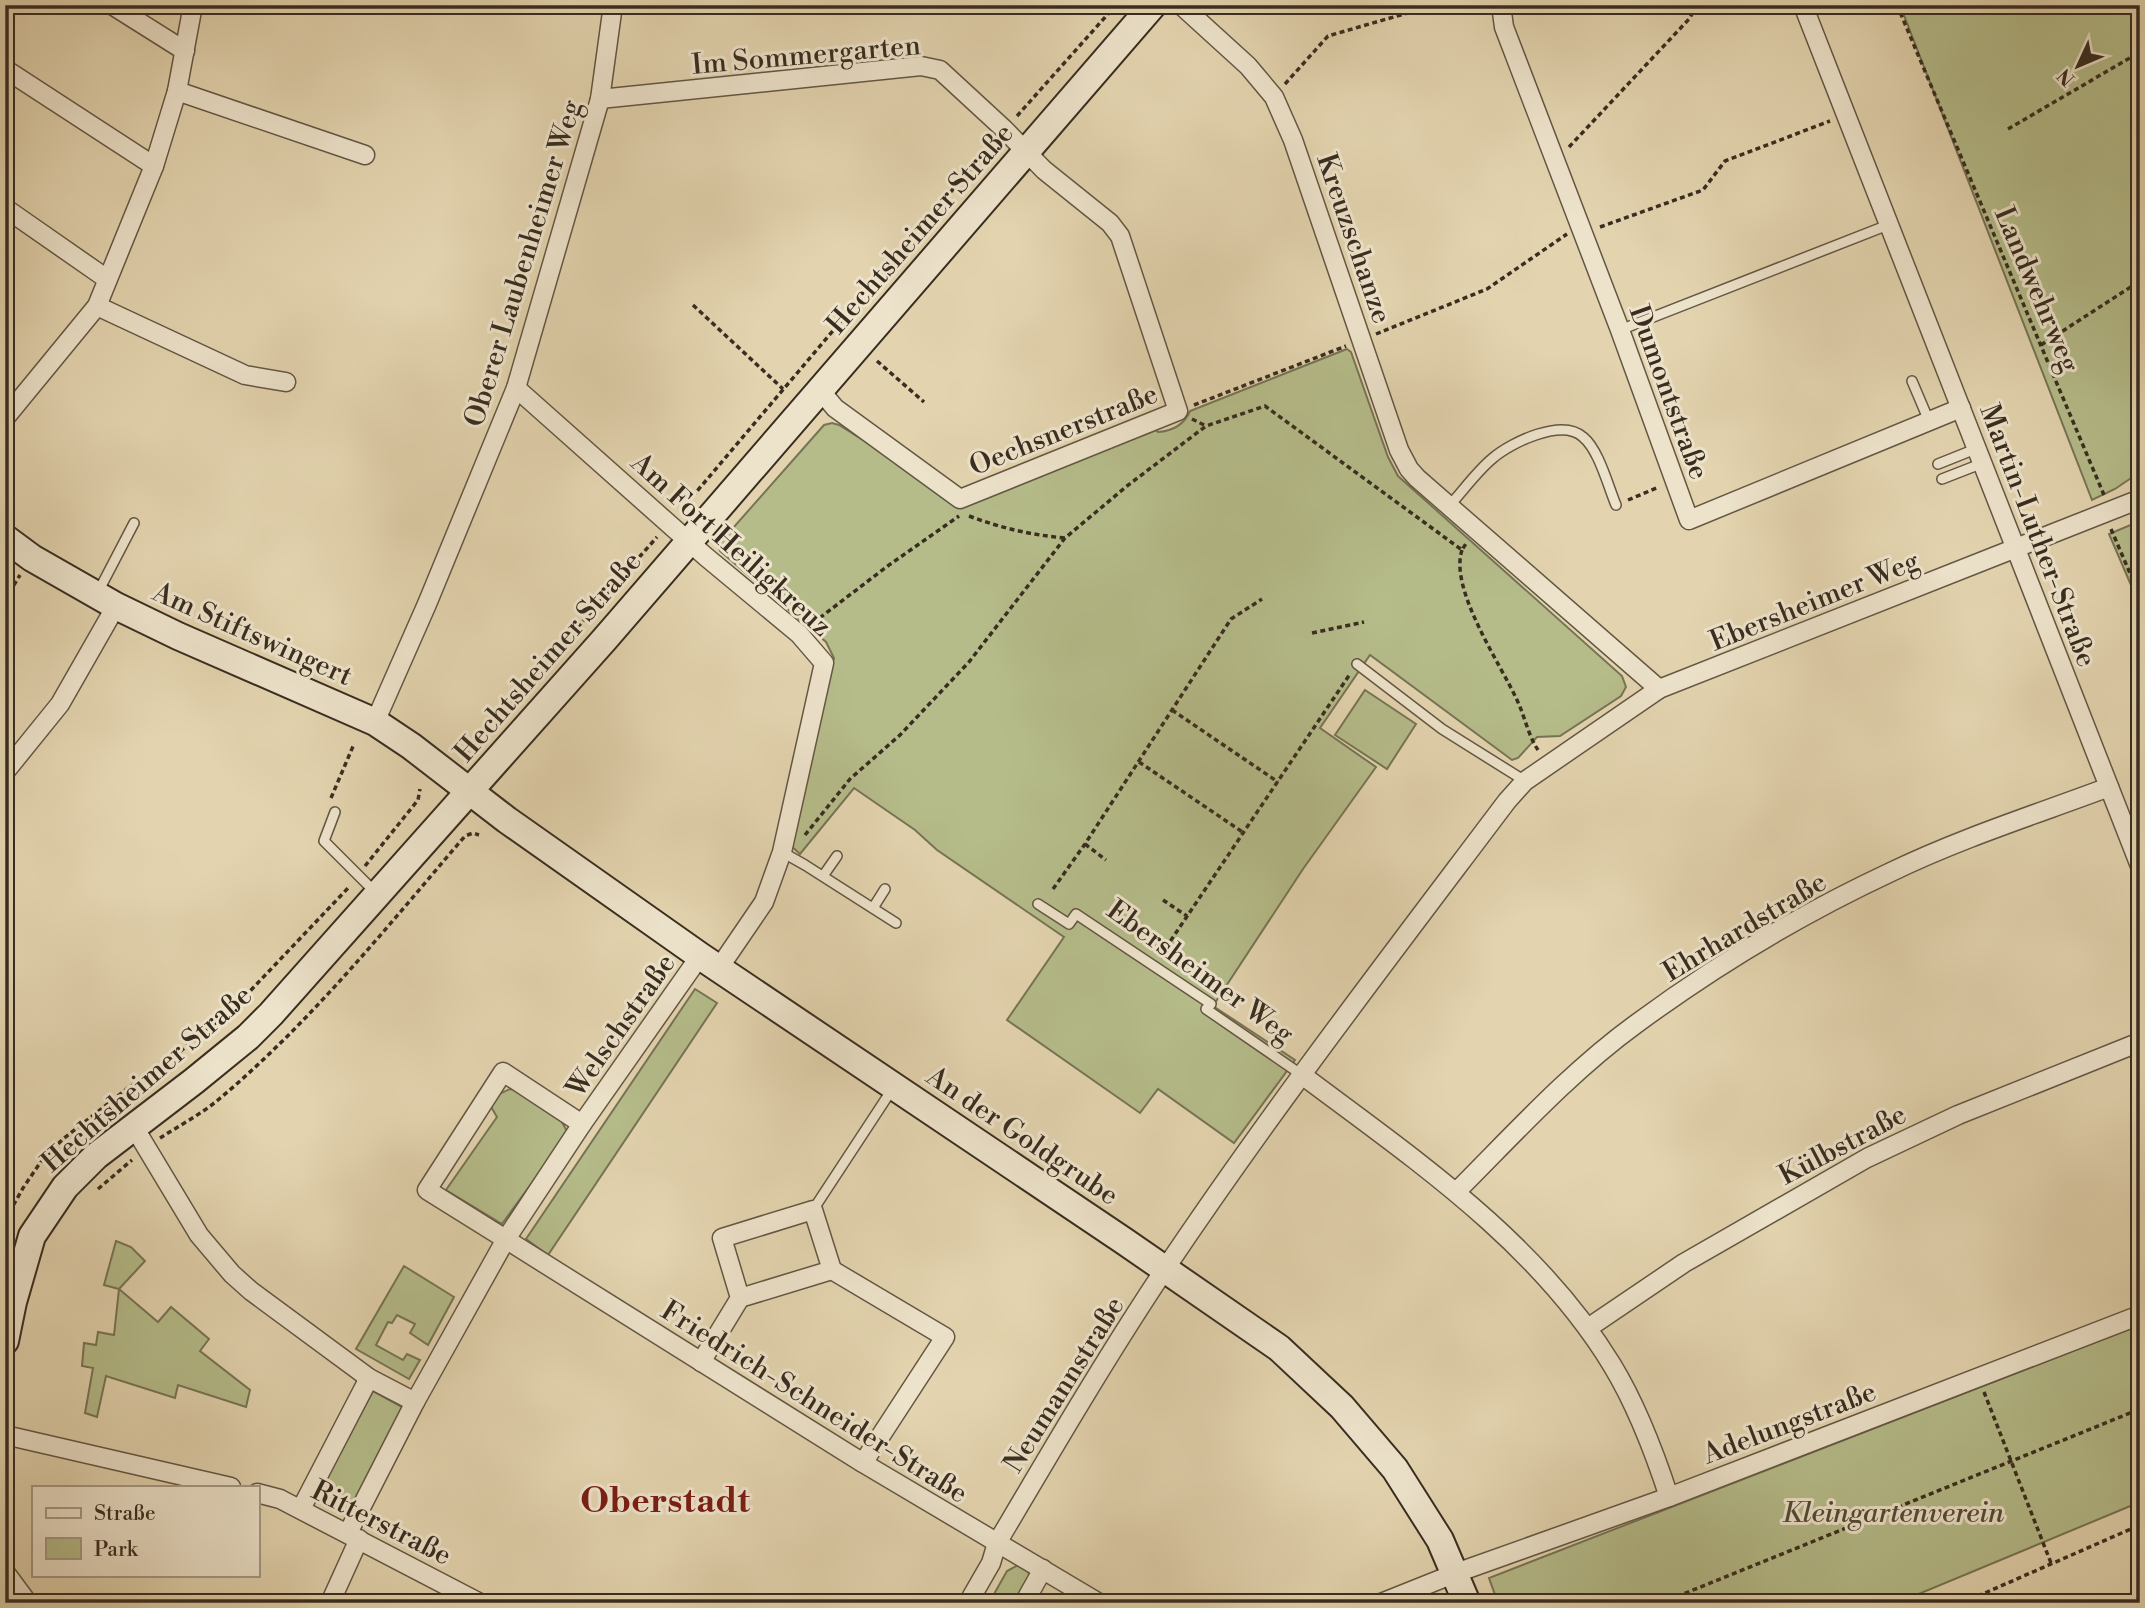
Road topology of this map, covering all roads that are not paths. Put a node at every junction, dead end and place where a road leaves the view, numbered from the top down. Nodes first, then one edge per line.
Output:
1 (111, 5) edge
2 (193, 5) edge
3 (612, 5) edge
4 (1153, 5) edge
5 (1181, 5) edge
6 (1501, 5) edge
7 (1803, 5) edge
8 (185, 51) junction
9 (5, 69) edge
10 (177, 91) junction
11 (600, 99) junction
12 (1026, 152) junction
13 (365, 155) dead end
14 (154, 166) junction
15 (5, 208) edge
16 (1888, 225) junction
17 (107, 279) junction
18 (97, 306) junction
19 (1620, 330) junction
20 (1912, 381) dead end
21 (286, 382) dead end
22 (516, 388) junction
23 (820, 390) junction
24 (1961, 408) junction
25 (5, 418) edge
26 (1929, 421) junction
27 (1980, 455) junction
28 (1938, 464) dead end
29 (1942, 479) dead end
30 (2140, 499) edge
31 (1616, 505) road end
32 (1449, 506) junction
33 (134, 523) dead end
34 (5, 538) edge
35 (690, 541) junction
36 (2017, 548) junction
37 (106, 601) junction
38 (1357, 664) road end
39 (1659, 689) junction
40 (375, 722) junction
41 (5, 772) edge
42 (1525, 781) junction
43 (2109, 787) junction
44 (470, 791) junction
45 (335, 812) dead end
46 (785, 854) junction
47 (837, 856) dead end
48 (2140, 866) edge
49 (823, 876) junction
50 (885, 889) dead end
51 (377, 894) junction
52 (1038, 904) dead end
53 (873, 908) junction
54 (896, 923) dead end
55 (709, 962) junction
56 (2140, 1042) edge
57 (1302, 1075) junction
58 (894, 1086) junction
59 (582, 1124) junction
60 (134, 1127) junction
61 (1457, 1191) junction
62 (813, 1210) junction
63 (506, 1239) junction
64 (1165, 1269) junction
65 (832, 1270) junction
66 (740, 1298) junction
67 (2140, 1315) edge
68 (1588, 1328) junction
69 (5, 1341) edge
70 (701, 1362) junction
71 (369, 1378) junction
72 (415, 1402) junction
73 (5, 1435) edge
74 (863, 1463) junction
75 (227, 1486) edge
76 (259, 1494) edge
77 (1669, 1497) junction
78 (301, 1509) junction
79 (354, 1536) junction
80 (997, 1543) junction
81 (1043, 1569) junction
82 (5, 1572) edge
83 (1456, 1573) junction
84 (28, 1603) edge
85 (330, 1603) edge
86 (480, 1603) edge
87 (968, 1603) edge
88 (1024, 1603) edge
89 (1099, 1603) edge
90 (1381, 1603) edge
91 (1467, 1603) edge

1 - 8 street
2 - 8 street
3 - 11 street, Oberer Laubenheimer Weg
4 - 12 street, Hechtsheimer Straße
5 - 32 street, Kreuzschanze
6 - 19 street, Dumontstraße
7 - 16 street, Martin-Luther-Straße
8 - 10 street
9 - 14 street
10 - 13 street
10 - 14 street
11 - 12 street, Im Sommergarten
11 - 22 street, Oberer Laubenheimer Weg
12 - 23 street, Hechtsheimer Straße
12 - 23 street, Oechsnerstraße
14 - 17 street
15 - 17 street
16 - 19 lane
16 - 24 street, Martin-Luther-Straße
17 - 18 street
18 - 21 street
18 - 25 street
19 - 26 street, Dumontstraße
20 - 26 lane
22 - 35 street, Am Fort Heiligkreuz
22 - 40 street, Oberer Laubenheimer Weg
23 - 35 street, Hechtsheimer Straße
24 - 26 street, Dumontstraße
24 - 27 street, Martin-Luther-Straße
27 - 28 lane
27 - 29 lane
27 - 36 street, Martin-Luther-Straße
30 - 36 street, Ebersheimer Weg
31 - 32 lane
32 - 39 street, Kreuzschanze
33 - 37 lane
34 - 37 street, Am Stiftswingert
35 - 44 street, Hechtsheimer Straße
35 - 46 street, Am Fort Heiligkreuz
36 - 39 street, Ebersheimer Weg
36 - 43 street, Martin-Luther-Straße
37 - 40 street, Am Stiftswingert
37 - 41 street
38 - 42 lane
39 - 42 street, Ebersheimer Weg
40 - 44 street, Am Stiftswingert
42 - 57 street, Ebersheimer Weg
43 - 48 street, Martin-Luther-Straße
43 - 61 street, Ehrhardstraße
44 - 51 street, Hechtsheimer Straße
44 - 55 street, An der Goldgrube
45 - 51 lane
46 - 49 lane
46 - 55 street, Am Fort Heiligkreuz
47 - 49 lane
49 - 53 lane
50 - 53 lane
51 - 60 street, Hechtsheimer Straße
52 - 57 lane, Ebersheimer Weg
53 - 54 lane
55 - 58 street, An der Goldgrube
55 - 59 street, Welschstraße
56 - 68 street, Külbstraße
57 - 61 street
57 - 64 street, Ebersheimer Weg
58 - 62 lane
58 - 64 street, An der Goldgrube
59 - 63 street, Welschstraße
59 - 63 street, Welschstraße
60 - 69 street, Hechtsheimer Straße
60 - 71 street
61 - 68 street
62 - 65 street
62 - 66 street
63 - 70 street, Friedrich-Schneider-Straße
63 - 72 street, Welschstraße
64 - 80 street, Neumannstraße
64 - 83 street, An der Goldgrube
65 - 66 street
65 - 74 street
66 - 70 street
67 - 77 street, Adelungstraße
68 - 77 street
70 - 74 street, Friedrich-Schneider-Straße
71 - 72 street
71 - 78 street
72 - 79 street, Welschstraße
73 - 75 street
74 - 80 street, Friedrich-Schneider-Straße
76 - 78 street, Ritterstraße
77 - 83 street, Adelungstraße
78 - 79 street, Ritterstraße
79 - 85 street, Welschstraße
79 - 86 street, Ritterstraße
80 - 81 street, Friedrich-Schneider-Straße
80 - 87 street, Neumannstraße
81 - 88 street
81 - 89 street, Friedrich-Schneider-Straße
82 - 84 street
83 - 90 street
83 - 91 street, An der Goldgrube

